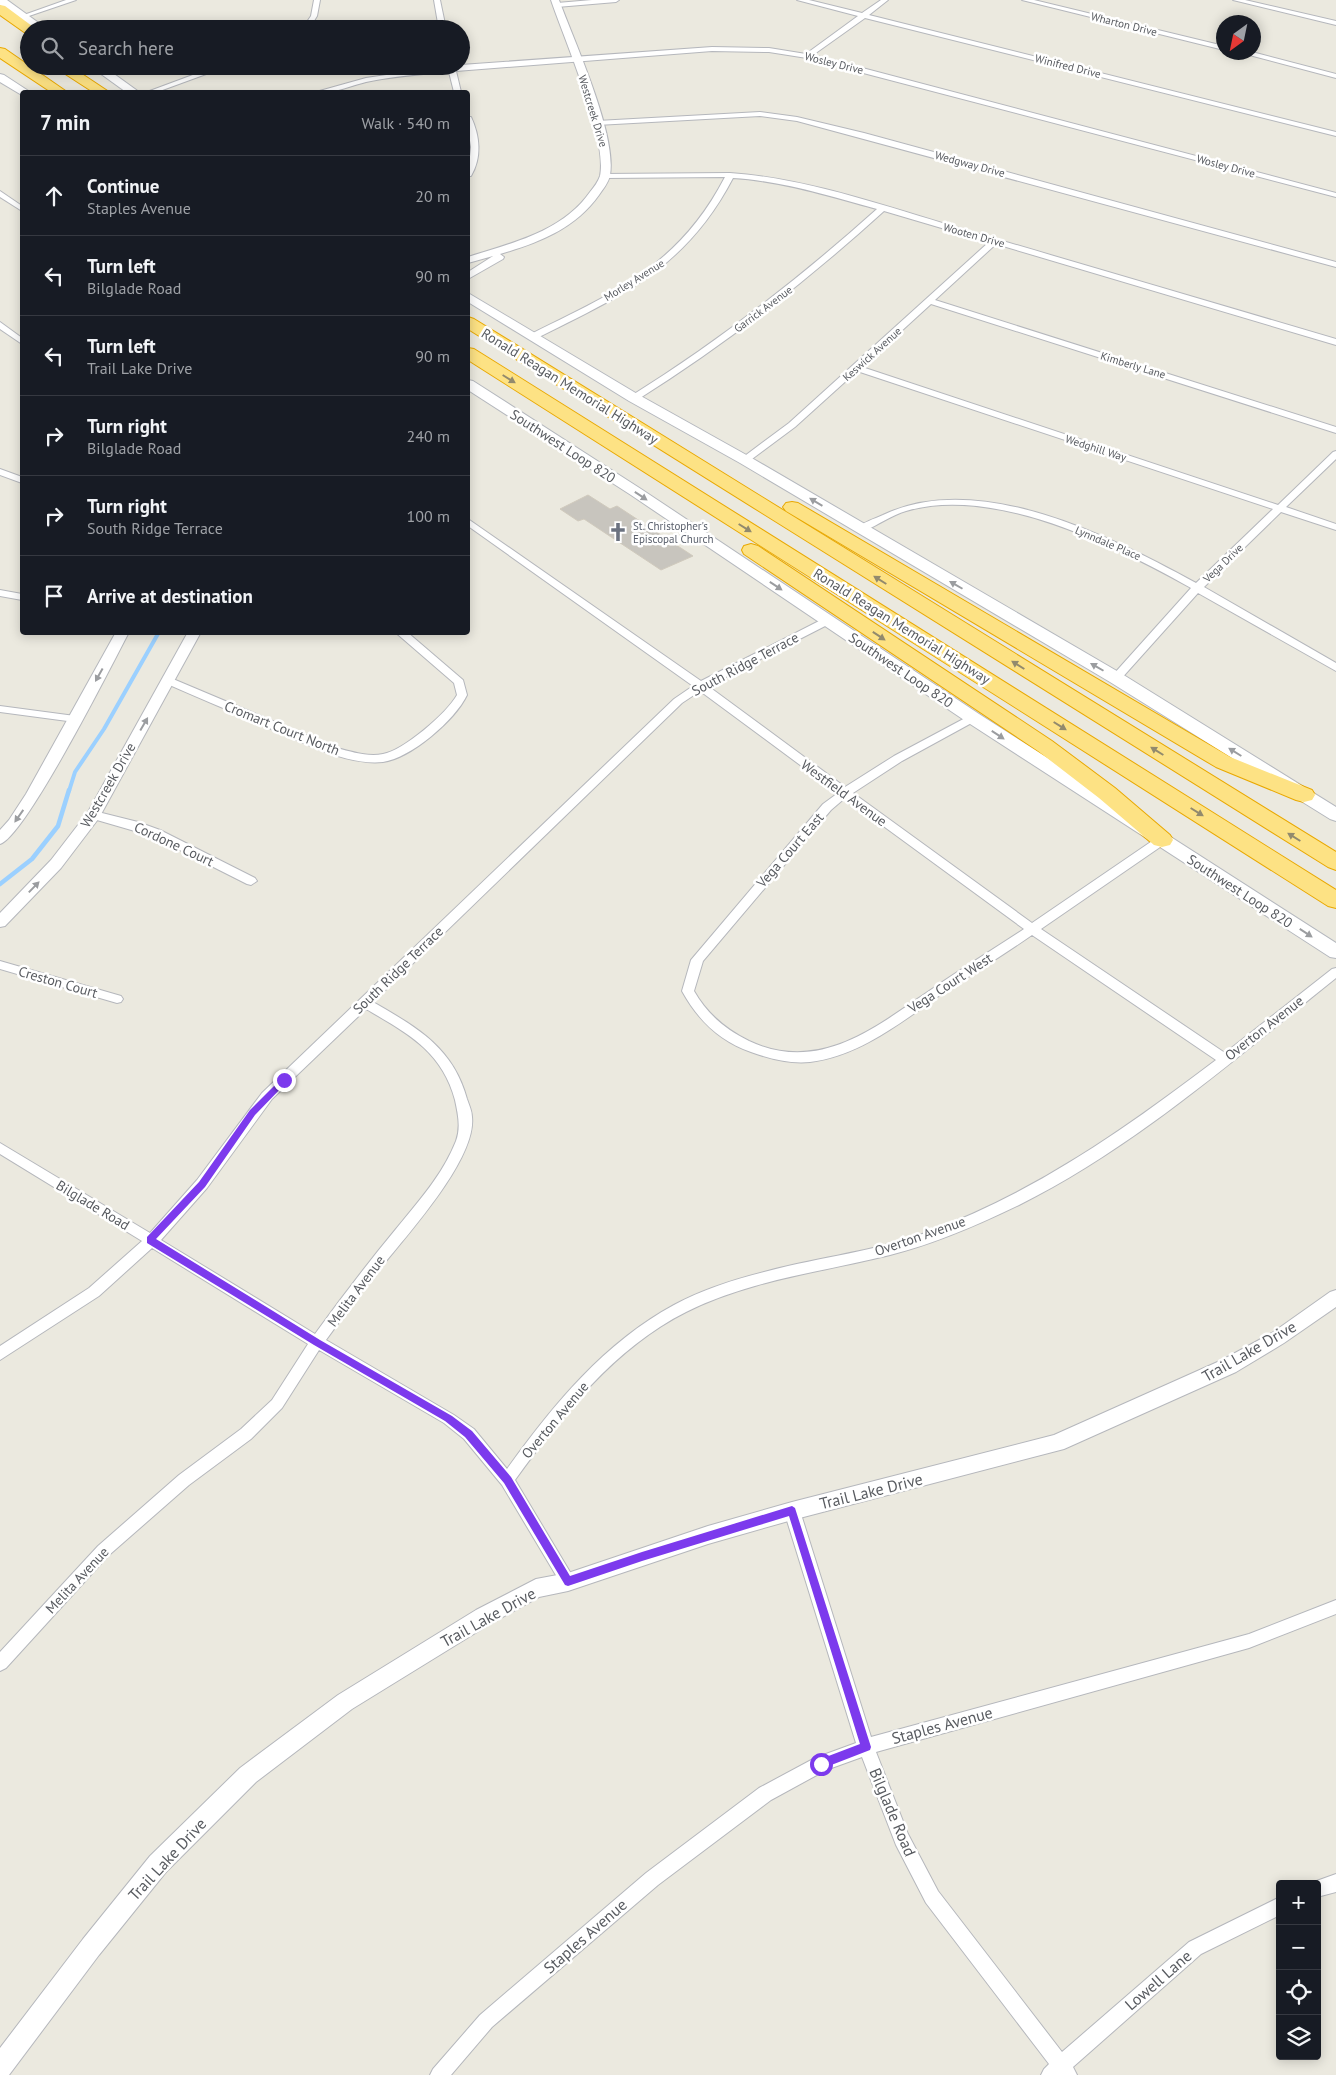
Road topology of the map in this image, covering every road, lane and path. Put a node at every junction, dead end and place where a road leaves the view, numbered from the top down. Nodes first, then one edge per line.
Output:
1 (0, 0) edge
2 (73, 0) edge
3 (317, 0) edge
4 (437, 0) edge
5 (616, 0) edge
6 (800, 0) edge
7 (885, 0) edge
8 (1025, 0) edge
9 (1236, 0) edge
10 (556, 3) edge
11 (0, 10) edge
12 (865, 14) junction
13 (24, 16) junction
14 (30, 20) edge
15 (311, 20) edge
16 (441, 20) edge
17 (20, 23) edge
18 (1336, 23) edge
19 (1216, 46) edge
20 (0, 52) edge
21 (807, 56) junction
22 (1261, 57) edge
23 (576, 59) junction
24 (0, 61) edge
25 (20, 65) edge
26 (470, 66) edge
27 (20, 68) edge
28 (34, 75) edge
29 (75, 75) edge
30 (94, 75) edge
31 (108, 75) edge
32 (199, 75) edge
33 (399, 75) edge
34 (453, 75) edge
35 (0, 76) edge
36 (1336, 76) edge
37 (21, 90) edge
38 (57, 90) edge
39 (99, 90) edge
40 (115, 90) edge
41 (130, 90) edge
42 (156, 90) edge
43 (328, 90) edge
44 (457, 90) edge
45 (597, 123) junction
46 (470, 129) edge
47 (1336, 134) edge
48 (470, 172) edge
49 (730, 175) junction
50 (605, 176) junction
51 (0, 193) edge
52 (1336, 195) edge
53 (20, 208) edge
54 (883, 208) junction
55 (995, 242) junction
56 (522, 243) junction
57 (470, 259) edge
58 (1336, 265) edge
59 (470, 275) edge
60 (470, 298) edge
61 (930, 302) junction
62 (0, 325) edge
63 (473, 325) edge
64 (534, 336) junction
65 (20, 340) edge
66 (1336, 342) edge
67 (470, 354) edge
68 (857, 368) junction
69 (470, 385) edge
70 (634, 398) junction
71 (1336, 430) edge
72 (677, 454) junction
73 (1336, 454) edge
74 (745, 460) junction
75 (0, 472) edge
76 (20, 479) edge
77 (674, 483) junction
78 (1279, 509) junction
79 (470, 523) edge
80 (1336, 527) edge
81 (861, 529) junction
82 (1198, 587) junction
83 (0, 593) edge
84 (20, 597) edge
85 (827, 621) junction
86 (121, 635) edge
87 (193, 635) edge
88 (403, 635) edge
89 (1336, 653) edge
90 (1326, 662) junction
91 (1336, 668) edge
92 (1116, 678) junction
93 (169, 682) junction
94 (700, 686) junction
95 (0, 709) edge
96 (973, 718) junction
97 (74, 720) junction
98 (844, 793) junction
99 (1304, 796) junction
100 (94, 815) junction
101 (1336, 815) edge
102 (0, 839) edge
103 (1162, 840) junction
104 (1336, 862) edge
105 (251, 881) dead end
106 (1336, 900) edge
107 (0, 922) edge
108 (1033, 930) junction
109 (1336, 952) edge
110 (0, 965) edge
111 (1336, 972) edge
112 (117, 999) dead end
113 (364, 1002) junction
114 (721, 1029) joint
115 (1224, 1059) junction
116 (0, 1148) edge
117 (150, 1240) junction
118 (1336, 1297) edge
119 (317, 1342) junction
120 (0, 1354) edge
121 (507, 1480) junction
122 (792, 1511) junction
123 (568, 1582) junction
124 (1336, 1607) edge
125 (0, 1663) edge
126 (866, 1747) junction
127 (1336, 1883) edge
128 (1321, 1888) edge
129 (1276, 1908) edge
130 (0, 2068) edge
131 (1059, 2072) edge
132 (439, 2075) edge

1 - 13 main road
2 - 13 street
3 - 15 street
4 - 16 street
5 - 10 street
6 - 12 street, Winifred Drive
7 - 12 street
8 - 19 street, Wharton Drive
9 - 18 street
10 - 23 street, Westcreek Drive
11 - 17 highway
12 - 21 street
12 - 47 street, Winifred Drive
13 - 14 main road
20 - 25 highway
21 - 23 street, Wosley Drive
21 - 52 street, Wosley Drive
22 - 36 street
23 - 26 street, Wosley Drive
23 - 45 street, Westcreek Drive
24 - 27 highway
28 - 38 highway
29 - 39 highway
30 - 40 highway
31 - 41 main road
32 - 42 street
33 - 43 street, Wosley Drive
34 - 44 street
35 - 37 main road
45 - 50 street, Westcreek Drive
45 - 58 street, Wedgway Drive
46 - 48 street
49 - 50 street, Wooten Drive
49 - 54 street, Wooten Drive
49 - 64 street, Morley Avenue
50 - 56 street, Westcreek Drive
51 - 53 street
54 - 55 street, Wooten Drive
54 - 70 street, Garrick Avenue
55 - 61 street, Keswick Avenue
55 - 66 street, Wooten Drive
56 - 57 street, Westcreek Drive
56 - 59 street, Westcreek Drive
60 - 64 main road
61 - 68 street, Keswick Avenue
61 - 71 street, Kimberly Lane
62 - 65 street
63 - 72 highway, Ronald Reagan Memorial Highway
64 - 70 main road
67 -> 77 highway, Ronald Reagan Memorial Highway
68 - 74 street, Keswick Avenue
68 - 78 street, Wedghill Way
69 -> 85 main road, Southwest Loop 820
70 - 74 main road
72 - 99 highway
104 -> 72 highway, Ronald Reagan Memorial Highway
73 - 78 street, Vega Drive
81 -> 74 main road
75 - 76 street
77 -> 103 highway
77 -> 106 highway, Ronald Reagan Memorial Highway
78 - 80 street, Wedghill Way
78 - 82 street, Vega Drive
79 - 94 street, Westfield Avenue
81 - 82 street, Lynndale Place
92 -> 81 main road
82 - 90 street, Lynndale Place
82 - 92 street, Vega Drive
83 - 84 street
85 - 94 street, South Ridge Terrace
85 - 96 main road, Southwest Loop 820
86 -> 97 street
87 - 93 street, Westcreek Drive
88 - 93 street, Cromart Court North
89 - 90 street
90 - 91 street, Lynndale Place
99 -> 92 main road
100 -> 93 street, Westcreek Drive
94 - 98 street, Westfield Avenue
94 - 113 street, South Ridge Terrace
95 - 97 street
96 - 98 street, Vega Court East
96 -> 103 main road, Southwest Loop 820
97 -> 102 street
98 - 108 street, Westfield Avenue
98 - 114 street, Vega Court East
99 - 101 main road
100 - 105 street, Cordone Court
107 -> 100 street, Westcreek Drive
103 - 108 street, Vega Court West
103 -> 109 main road, Southwest Loop 820
108 - 114 street, Vega Court West
108 - 115 street, Westfield Avenue
110 - 112 street, Creston Court
111 - 115 street, Overton Avenue
113 - 117 street, South Ridge Terrace
113 - 119 street, Melita Avenue
115 - 121 street, Overton Avenue
116 - 117 street, Bilglade Road
117 - 119 street, Bilglade Road
117 - 120 street, South Ridge Terrace
118 - 122 street, Trail Lake Drive
119 - 121 street, Bilglade Road
119 - 125 street, Melita Avenue
121 - 123 street, Bilglade Road
122 - 123 street, Trail Lake Drive
122 - 126 street, Bilglade Road
123 - 130 street, Trail Lake Drive
124 - 126 street, Staples Avenue
126 - 131 street, Bilglade Road
126 - 132 street, Staples Avenue
127 - 128 street
129 - 131 street, Lowell Lane

